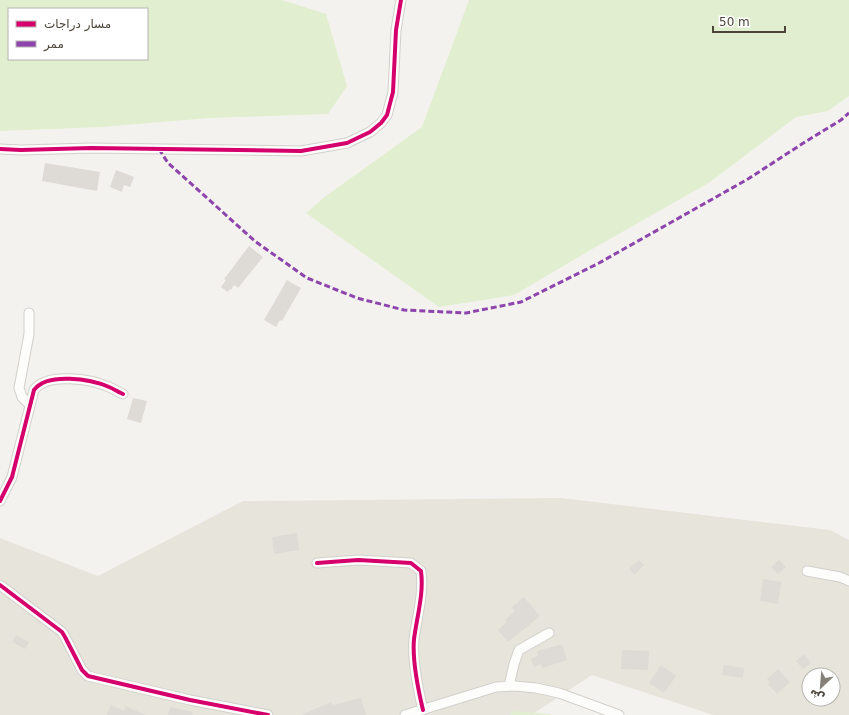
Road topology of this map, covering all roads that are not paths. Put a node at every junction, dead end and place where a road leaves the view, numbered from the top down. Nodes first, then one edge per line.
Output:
1 (401, 0) edge
2 (0, 149) edge
3 (29, 313) dead end
4 (123, 394) dead end
5 (30, 404) junction
6 (0, 501) edge
7 (317, 563) dead end
8 (807, 571) dead end
9 (849, 581) edge
10 (0, 585) edge
11 (550, 633) dead end
12 (510, 686) junction
13 (423, 710) junction
14 (268, 715) edge
15 (405, 715) edge
16 (619, 715) edge

1 - 2 street
3 - 5 street
4 - 5 street
5 - 6 street
7 - 13 street
8 - 9 street
10 - 14 street
11 - 12 street
12 - 13 street
12 - 16 street
13 - 15 street

